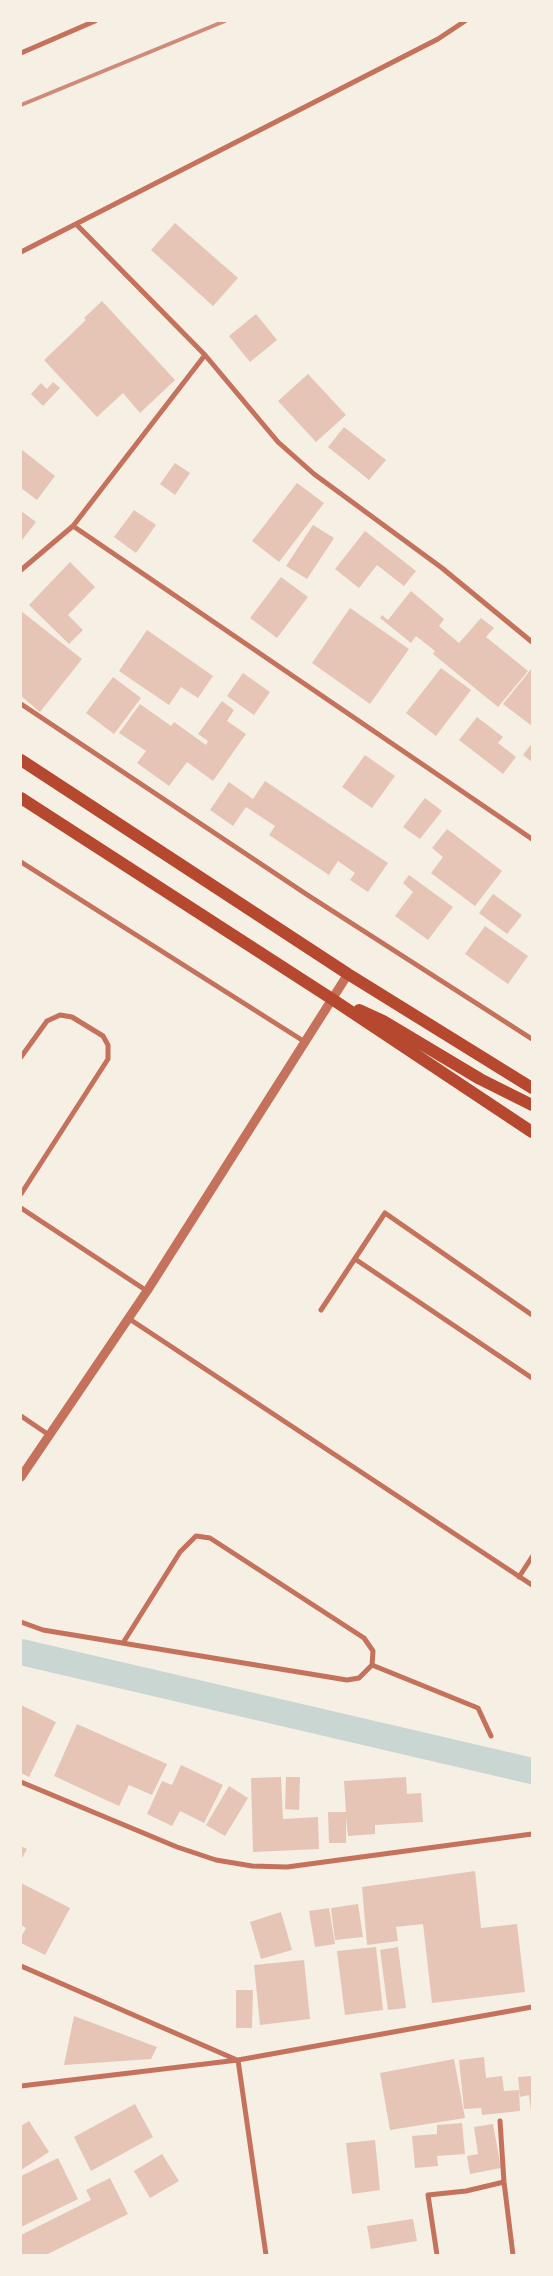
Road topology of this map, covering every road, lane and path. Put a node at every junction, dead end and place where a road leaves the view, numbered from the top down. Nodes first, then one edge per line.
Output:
1 (95, 21) edge
2 (465, 21) edge
3 (21, 53) edge
4 (76, 224) junction
5 (21, 252) edge
6 (205, 355) junction
7 (73, 526) junction
8 (21, 570) edge
9 (532, 642) edge
10 (21, 704) edge
11 (21, 760) edge
12 (21, 798) edge
13 (532, 839) edge
14 (21, 862) edge
15 (348, 974) junction
16 (332, 999) junction
17 (532, 1039) edge
18 (305, 1042) junction
19 (21, 1057) edge
20 (532, 1088) edge
21 (532, 1105) edge
22 (532, 1132) edge
23 (21, 1194) edge
24 (21, 1208) edge
25 (355, 1259) junction
26 (147, 1291) junction
27 (321, 1310) dead end
28 (532, 1314) edge
29 (128, 1318) junction
30 (532, 1378) edge
31 (21, 1416) edge
32 (50, 1435) junction
33 (21, 1477) edge
34 (532, 1557) edge
35 (519, 1577) junction
36 (532, 1585) edge
37 (21, 1622) edge
38 (123, 1643) junction
39 (372, 1665) junction
40 (491, 1736) dead end
41 (21, 1782) edge
42 (532, 1834) edge
43 (21, 1966) edge
44 (532, 2007) edge
45 (238, 2060) junction
46 (21, 2086) edge
47 (500, 2121) dead end
48 (504, 2182) junction
49 (266, 2255) edge
50 (437, 2255) edge
51 (513, 2255) edge

1 - 3 street
2 - 4 street
4 - 5 street
4 - 6 street
6 - 7 street
6 - 9 street
7 - 8 street
7 - 13 street
10 - 17 street
11 - 15 main road
12 - 16 main road
14 - 18 street
15 - 16 street
15 - 20 main road
16 - 18 street
16 - 21 main road
16 - 22 main road
18 - 26 street
19 - 23 street
24 - 26 street
25 - 27 street
25 - 28 street
25 - 30 street
26 - 29 street
29 - 32 street
29 - 35 street
31 - 32 street
32 - 33 street
34 - 35 street
35 - 36 street
37 - 38 street
38 - 39 street
38 - 39 street
39 - 40 street
41 - 42 street
43 - 45 street
44 - 45 street
45 - 46 street
45 - 49 street
47 - 48 street
48 - 50 street
48 - 51 street

